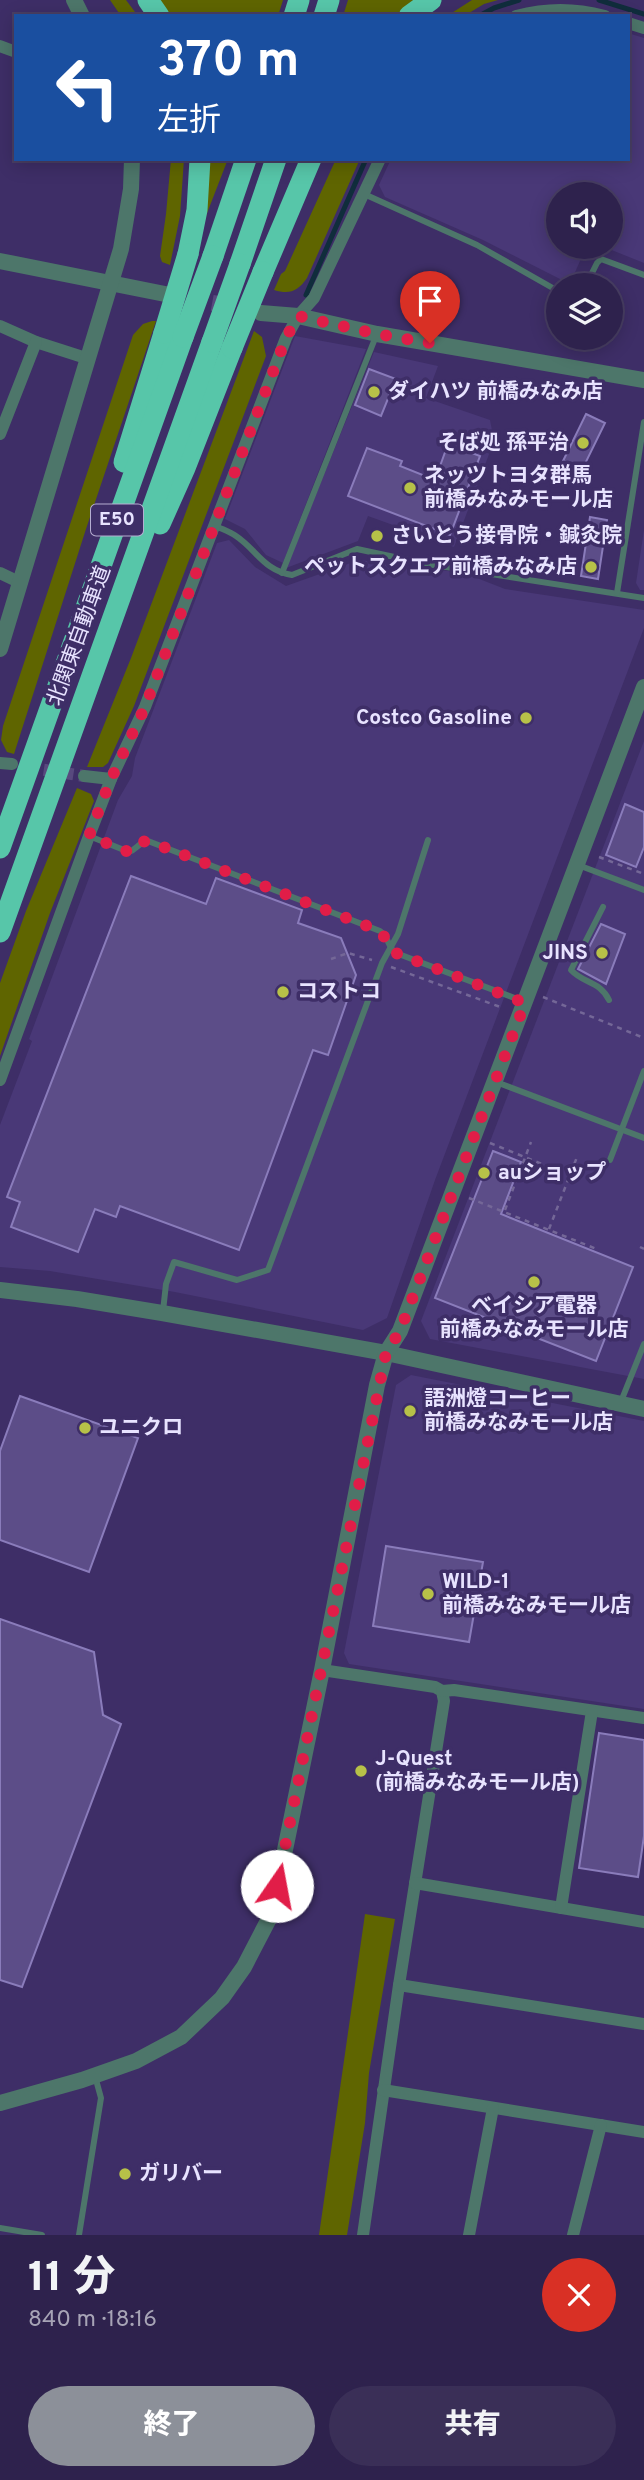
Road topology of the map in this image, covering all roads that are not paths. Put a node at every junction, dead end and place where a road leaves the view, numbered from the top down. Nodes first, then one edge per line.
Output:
1 (431, 0) edge
2 (412, 14) edge
3 (527, 14) edge
4 (597, 14) edge
5 (132, 161) edge
6 (200, 161) edge
7 (245, 161) edge
8 (275, 161) edge
9 (310, 161) edge
10 (379, 161) edge
11 (364, 194) junction
12 (0, 261) edge
13 (592, 273) edge
14 (644, 275) edge
15 (111, 282) junction
16 (546, 284) edge
17 (165, 294) tunnel mouth
18 (261, 313) dead end
19 (298, 316) junction
20 (0, 326) edge
21 (377, 334) junction
22 (174, 335) junction
23 (37, 342) junction
24 (222, 345) junction
25 (89, 359) junction
26 (644, 380) edge
27 (644, 422) edge
28 (0, 435) edge
29 (214, 526) junction
30 (0, 573) edge
31 (282, 573) junction
32 (21, 583) junction
33 (617, 593) junction
34 (644, 598) edge
35 (0, 649) edge
36 (644, 687) edge
37 (84, 776) tunnel mouth
38 (111, 779) junction
39 (89, 836) junction
40 (428, 840) dead end
41 (0, 848) edge
42 (577, 865) junction
43 (644, 890) edge
44 (603, 907) dead end
45 (0, 932) edge
46 (390, 947) junction
47 (609, 1000) dead end
48 (525, 1003) junction
49 (644, 1071) edge
50 (0, 1080) edge
51 (495, 1082) junction
52 (621, 1129) junction
53 (644, 1138) edge
54 (610, 1160) dead end
55 (0, 1290) edge
56 (162, 1313) junction
57 (644, 1344) edge
58 (386, 1353) junction
59 (620, 1405) junction
60 (644, 1409) edge
61 (323, 1670) junction
62 (442, 1691) junction
63 (592, 1711) junction
64 (644, 1718) edge
65 (415, 1883) junction
66 (561, 1908) junction
67 (644, 1922) edge
68 (399, 1985) junction
69 (644, 2024) edge
70 (95, 2076) junction
71 (383, 2090) junction
72 (0, 2103) edge
73 (493, 2108) junction
74 (601, 2125) junction
75 (644, 2132) edge
76 (0, 2228) edge
77 (42, 2235) edge
78 (79, 2235) edge
79 (363, 2235) edge
80 (469, 2235) edge
81 (573, 2235) edge

1 - 2 highway
3 - 4 street
5 - 15 street
6 - 22 highway, bridge
7 - 22 highway, bridge
8 - 24 highway, bridge
9 - 24 highway, bridge
10 - 11 street
11 - 16 lane
11 - 19 street
12 - 15 street
13 - 14 lane
15 - 17 street
15 - 25 street
18 - 19 street
19 - 21 street
19 - 29 street
20 - 23 street
21 - 26 street
21 - 31 lane
22 - 41 highway, 北関東自動車道
23 - 25 street
23 - 28 street
24 - 45 highway, 北関東自動車道
25 - 32 street
27 - 33 lane
29 - 31 lane
29 - 38 street
30 - 32 street
31 - 33 lane
32 - 35 street
33 - 34 lane
36 - 42 street
37 - 38 street
38 - 39 street
39 - 46 lane
39 - 50 street
40 - 46 lane
42 - 43 lane
42 - 48 street
44 - 47 lane
46 - 48 lane
46 - 56 lane
48 - 51 street
49 - 52 lane
51 - 52 lane
51 - 58 street
52 - 53 lane
52 - 54 lane
55 - 56 street
56 - 58 street
57 - 59 lane
58 - 59 street
58 - 61 street
59 - 60 street
61 - 62 street
61 - 70 street
62 - 63 street
62 - 65 street
63 - 64 street
63 - 66 street
65 - 66 street
65 - 68 street
66 - 67 street
68 - 69 street
68 - 71 street
70 - 72 street
70 - 78 lane
71 - 73 street
71 - 79 street
73 - 74 street
73 - 80 street
74 - 75 street
74 - 81 street
76 - 77 lane

